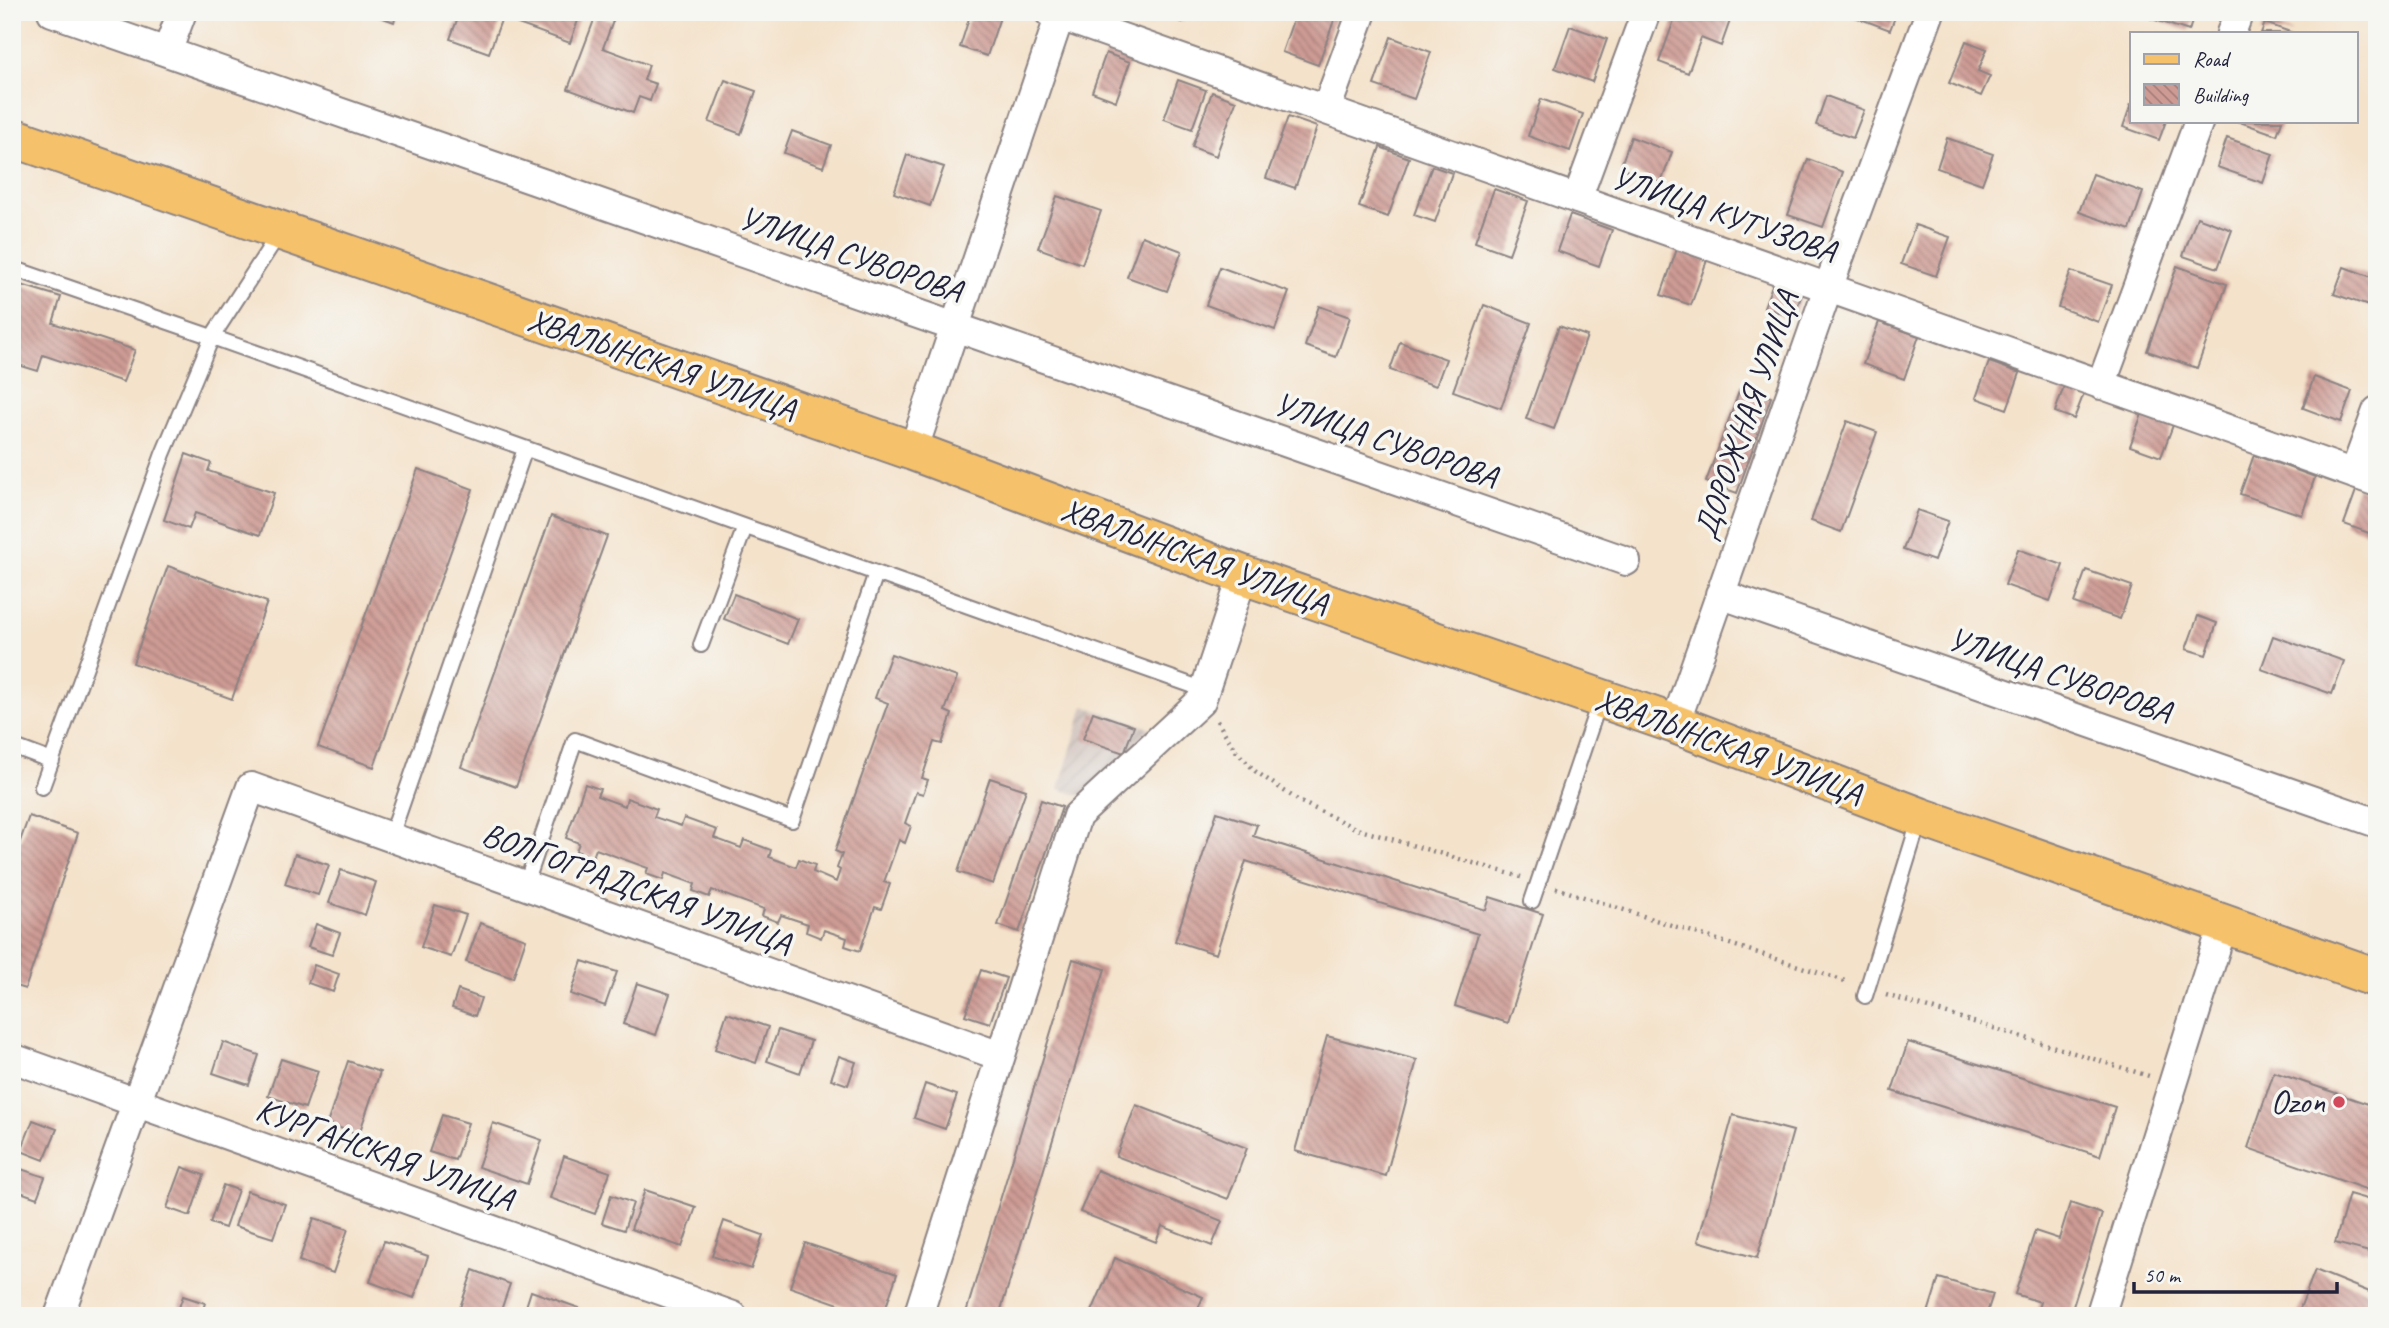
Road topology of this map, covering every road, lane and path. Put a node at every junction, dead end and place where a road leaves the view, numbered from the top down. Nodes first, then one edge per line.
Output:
1 (52, 12) edge
2 (182, 12) edge
3 (1362, 12) edge
4 (1646, 12) edge
5 (1930, 12) edge
6 (2239, 12) edge
7 (1057, 14) edge
8 (2231, 32) edge
9 (167, 52) junction
10 (1326, 110) junction
11 (2199, 122) edge
12 (12, 137) edge
13 (1577, 199) junction
14 (280, 232) junction
15 (12, 268) edge
16 (1828, 288) junction
17 (955, 327) junction
18 (212, 337) junction
19 (2101, 385) junction
20 (2377, 411) edge
21 (526, 449) junction
22 (913, 451) junction
23 (2365, 478) edge
24 (745, 527) junction
25 (1626, 561) dead end
26 (876, 573) junction
27 (1243, 575) junction
28 (1720, 594) junction
29 (701, 645) dead end
30 (1203, 696) junction
31 (1600, 698) junction
32 (1675, 723) junction
33 (12, 746) edge
34 (52, 761) junction
35 (42, 787) dead end
36 (1920, 817) junction
37 (2377, 823) edge
38 (391, 836) junction
39 (1537, 882) junction
40 (526, 884) junction
41 (1532, 901) dead end
42 (2223, 925) junction
43 (2377, 978) edge
44 (1866, 992) junction
45 (1000, 1056) junction
46 (12, 1058) edge
47 (2173, 1083) junction
48 (136, 1102) junction
49 (59, 1316) edge
50 (733, 1316) edge
51 (918, 1316) edge
52 (2099, 1316) edge

1 - 9 street, УЛИЦА СУВОРОВА
2 - 9 street
3 - 10 street
4 - 13 street
5 - 16 street, ДОРОЖНАЯ УЛИЦА
6 - 8 street
7 - 10 street, УЛИЦА КУТУЗОВА
7 - 17 street
9 - 17 street, УЛИЦА СУВОРОВА
10 - 13 street, УЛИЦА КУТУЗОВА
11 - 19 street
12 - 14 main road, ХВАЛЫНСКАЯ УЛИЦА
13 - 16 street, УЛИЦА КУТУЗОВА
14 - 18 lane
14 - 22 main road, ХВАЛЫНСКАЯ УЛИЦА
15 - 18 lane
16 - 19 street, УЛИЦА КУТУЗОВА
16 - 28 street, ДОРОЖНАЯ УЛИЦА
17 - 22 street
17 - 25 street, УЛИЦА СУВОРОВА
18 - 21 lane
18 - 34 lane
19 - 23 street, УЛИЦА КУТУЗОВА
20 - 23 street
21 - 24 lane
21 - 38 lane
22 - 27 main road, ХВАЛЫНСКАЯ УЛИЦА
24 - 26 lane
24 - 29 lane
26 - 30 lane
26 - 40 lane
27 - 30 street
27 - 31 main road, ХВАЛЫНСКАЯ УЛИЦА
28 - 32 street, ДОРОЖНАЯ УЛИЦА
28 - 37 street, УЛИЦА СУВОРОВА
30 - 39 path
30 - 45 street
31 - 32 main road, ХВАЛЫНСКАЯ УЛИЦА
31 - 39 lane
32 - 36 main road, ХВАЛЫНСКАЯ УЛИЦА
33 - 34 lane
34 - 35 lane
36 - 42 main road, ХВАЛЫНСКАЯ УЛИЦА
36 - 44 lane
38 - 40 street, ВОЛГОГРАДСКАЯ УЛИЦА
38 - 48 street, ВОЛГОГРАДСКАЯ УЛИЦА
39 - 41 lane
39 - 44 path
40 - 45 street, ВОЛГОГРАДСКАЯ УЛИЦА
42 - 43 main road, ХВАЛЫНСКАЯ УЛИЦА
42 - 47 street
44 - 47 path
45 - 51 street
46 - 48 street, КУРГАНСКАЯ УЛИЦА
47 - 52 street
48 - 49 street
48 - 50 street, КУРГАНСКАЯ УЛИЦА

